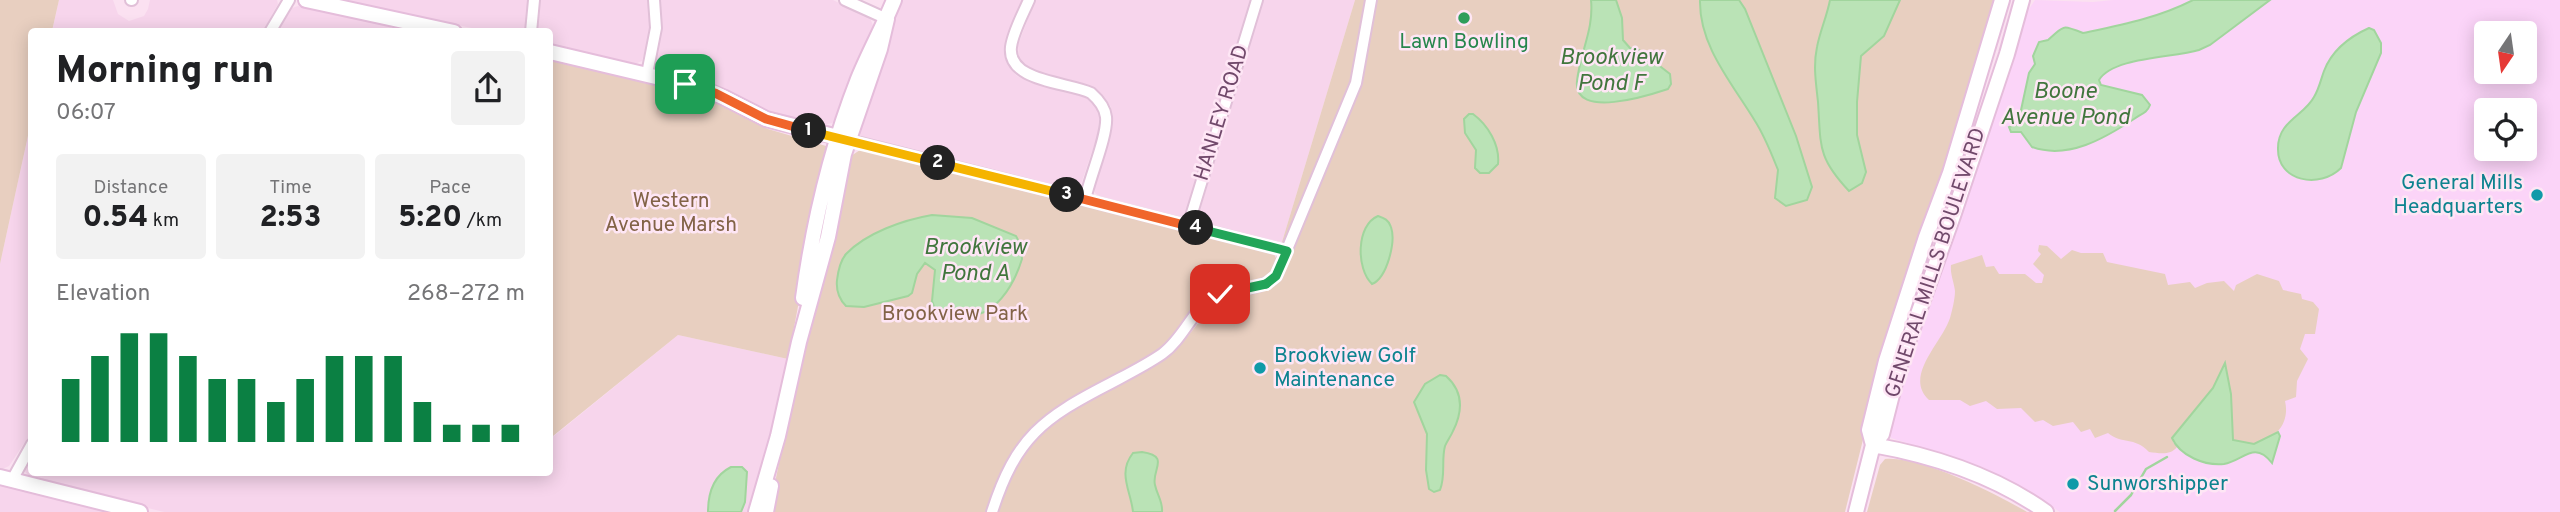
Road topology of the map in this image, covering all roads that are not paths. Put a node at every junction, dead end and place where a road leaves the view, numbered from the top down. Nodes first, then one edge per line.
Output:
1 (289, 0) edge
2 (306, 0) edge
3 (534, 0) edge
4 (654, 0) edge
5 (845, 0) edge
6 (894, 0) edge
7 (1029, 0) edge
8 (1257, 0) edge
9 (1371, 0) edge
10 (2002, 0) edge
11 (2022, 0) edge
12 (887, 19) junction
13 (272, 28) edge
14 (436, 28) edge
15 (531, 28) edge
16 (553, 53) edge
17 (647, 74) junction
18 (843, 139) junction
19 (1085, 200) junction
20 (1188, 226) junction
21 (1287, 251) junction
22 (778, 436) junction
23 (1873, 444) junction
24 (28, 449) edge
25 (6, 479) edge
26 (140, 512) edge
27 (756, 512) edge
28 (766, 512) edge
29 (992, 512) edge
30 (1856, 512) edge
31 (2046, 512) edge

1 - 13 street
2 - 14 street
3 - 15 street
4 - 17 street
5 - 12 street
6 - 12 street
7 - 19 street
8 - 20 street, HANLEY ROAD
9 - 21 street
10 - 23 street, GENERAL MILLS BOULEVARD
11 - 23 street, GENERAL MILLS BOULEVARD
12 - 18 street
16 - 17 street
17 - 18 street
18 - 19 street
18 - 22 street
19 - 20 street
20 - 21 street
21 - 29 street
22 - 27 street
22 - 28 street
23 - 30 street, GENERAL MILLS BOULEVARD
23 - 31 street
24 - 25 street
25 - 26 street

